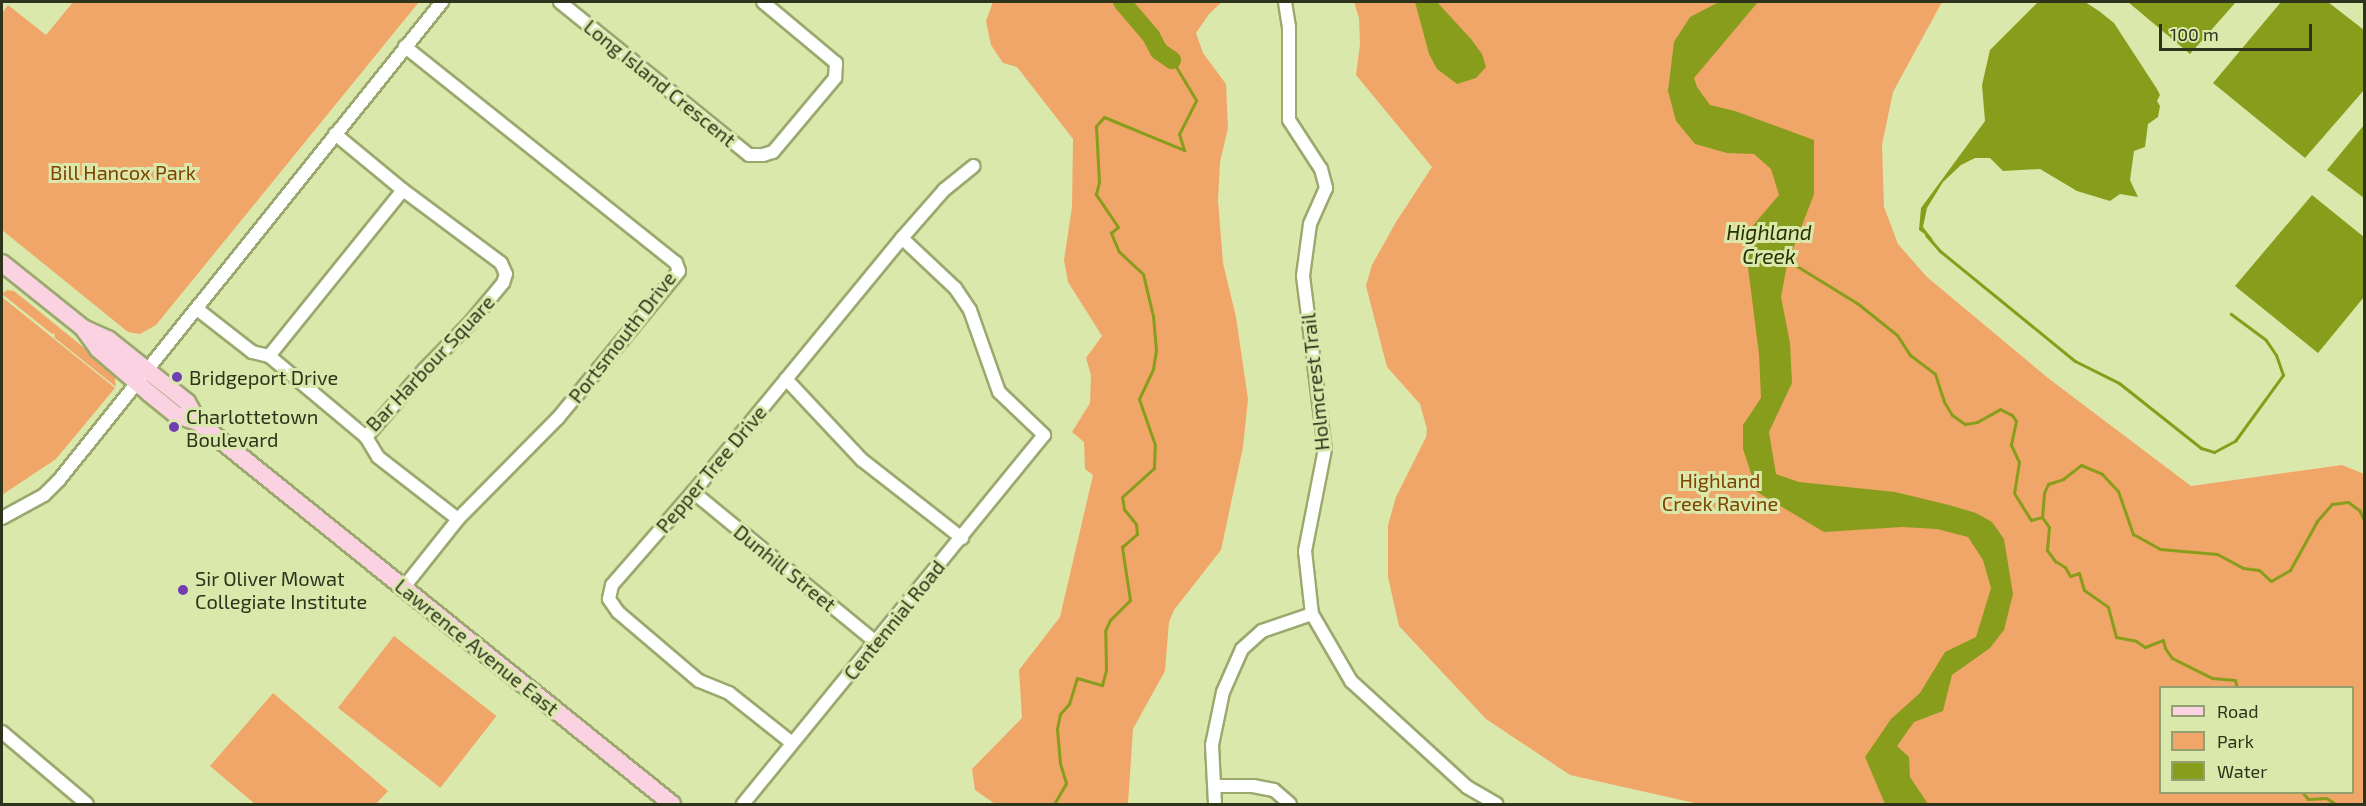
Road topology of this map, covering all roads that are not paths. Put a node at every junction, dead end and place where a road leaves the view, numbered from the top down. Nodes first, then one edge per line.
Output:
1 (442, 2) edge
2 (560, 2) edge
3 (764, 2) edge
4 (1285, 2) edge
5 (405, 47) junction
6 (335, 134) junction
7 (975, 166) dead end
8 (403, 190) junction
9 (902, 238) junction
10 (2, 263) edge
11 (197, 309) junction
12 (270, 356) junction
13 (142, 376) junction
14 (786, 379) junction
15 (366, 437) junction
16 (693, 492) junction
17 (2, 518) edge
18 (458, 519) junction
19 (962, 538) junction
20 (404, 587) junction
21 (1312, 614) junction
22 (877, 643) junction
23 (2, 732) edge
24 (792, 743) junction
25 (1215, 786) junction
26 (87, 804) edge
27 (672, 804) edge
28 (742, 804) edge
29 (1215, 804) edge
30 (1290, 804) edge
31 (1496, 804) edge

1 - 5 street
2 - 3 street, Long Island Crescent
4 - 21 street, Holmcrest Trail
5 - 6 street
5 - 18 street, Portsmouth Drive
6 - 8 street, Bar Harbour Square
6 - 11 street
7 - 9 street, Pepper Tree Drive
8 - 12 street
8 - 15 street, Bar Harbour Square
9 - 14 street, Pepper Tree Drive
9 - 19 street, Centennial Road
10 - 13 main road, Lawrence Avenue East
11 - 12 street, Bar Harbour Square
11 - 13 street
12 - 15 street, Bar Harbour Square
13 - 17 street
13 - 20 main road, Lawrence Avenue East
14 - 16 street, Pepper Tree Drive
14 - 19 street
15 - 18 street
16 - 22 street, Dunhill Street
16 - 24 street, Pepper Tree Drive
18 - 20 street, Portsmouth Drive
19 - 22 street, Centennial Road
20 - 27 main road, Lawrence Avenue East
21 - 25 street
21 - 31 street, Holmcrest Trail
22 - 24 street, Centennial Road
23 - 26 street
24 - 28 street, Centennial Road
25 - 29 street
25 - 30 street

